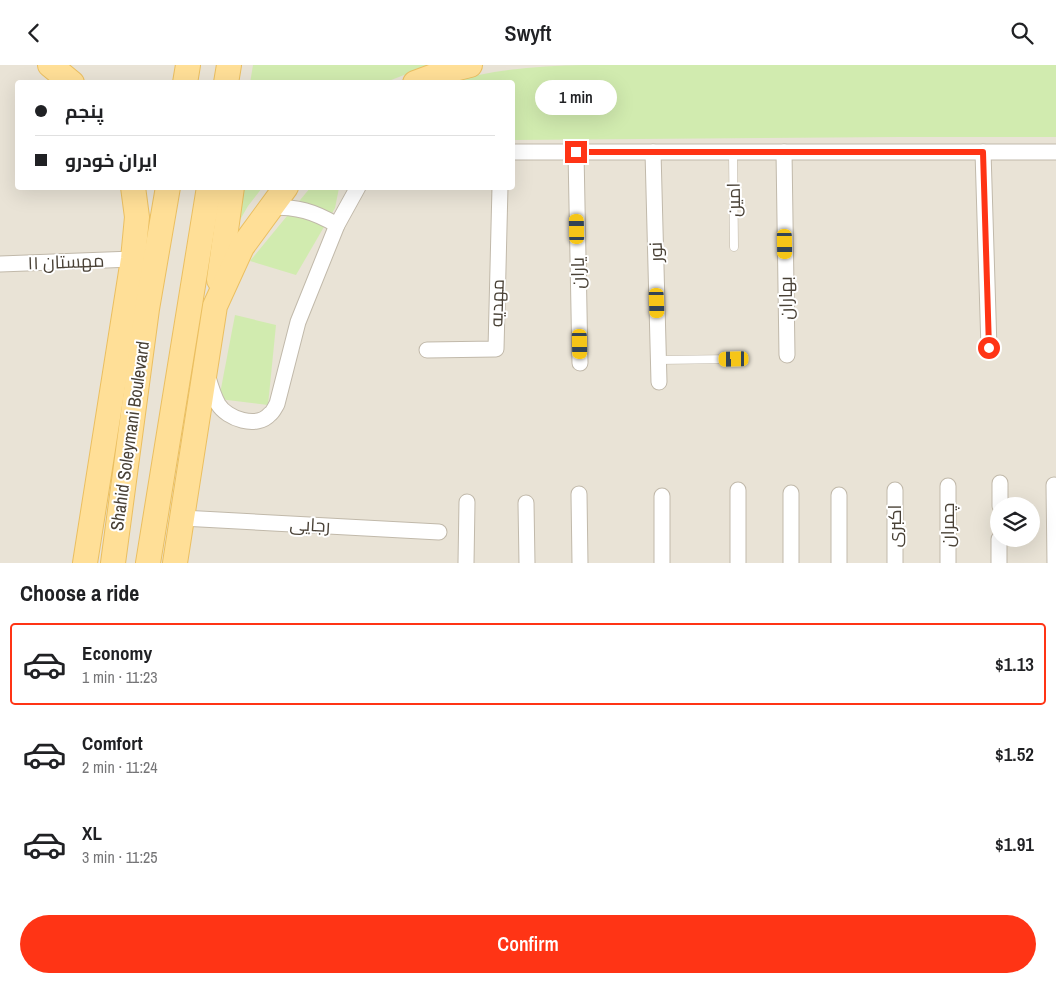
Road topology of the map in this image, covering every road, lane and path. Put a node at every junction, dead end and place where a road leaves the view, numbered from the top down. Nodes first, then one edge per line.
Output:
1 (50, 65) edge
2 (188, 65) edge
3 (229, 65) edge
4 (470, 65) edge
5 (68, 80) edge
6 (186, 80) edge
7 (226, 80) edge
8 (422, 80) edge
9 (515, 152) edge
10 (576, 152) junction
11 (653, 152) junction
12 (733, 152) junction
13 (784, 152) junction
14 (983, 152) junction
15 (1056, 152) edge
16 (133, 190) edge
17 (142, 190) edge
18 (167, 190) edge
19 (209, 190) edge
20 (232, 190) edge
21 (284, 190) edge
22 (356, 190) edge
23 (500, 190) edge
24 (270, 207) junction
25 (137, 217) junction
26 (337, 225) junction
27 (734, 247) dead end
28 (133, 259) junction
29 (0, 264) edge
30 (215, 306) junction
31 (989, 348) dead end
32 (427, 350) dead end
33 (787, 355) dead end
34 (734, 359) dead end
35 (658, 360) junction
36 (580, 363) dead end
37 (204, 368) junction
38 (659, 382) dead end
39 (1000, 483) dead end
40 (1054, 485) dead end
41 (948, 486) dead end
42 (738, 490) dead end
43 (895, 490) dead end
44 (791, 493) dead end
45 (579, 494) dead end
46 (839, 495) dead end
47 (662, 496) dead end
48 (1000, 497) edge
49 (466, 503) dead end
50 (526, 503) dead end
51 (182, 518) junction
52 (439, 533) dead end
53 (999, 547) edge
54 (85, 563) edge
55 (113, 563) edge
56 (148, 563) edge
57 (174, 563) edge
58 (466, 563) edge
59 (527, 563) edge
60 (580, 563) edge
61 (662, 563) edge
62 (738, 563) edge
63 (791, 563) edge
64 (839, 563) edge
65 (896, 563) edge
66 (948, 563) edge
67 (999, 563) edge
68 (1055, 563) edge

1 - 5 main road
2 - 6 main road
3 - 7 main road
4 - 8 main road
9 - 10 street
10 - 11 street
10 - 36 street, یاران
11 - 12 street
11 - 35 street, نور
12 - 13 street
12 - 27 lane, امین
13 - 14 street
13 - 33 street, بهاران
14 - 15 street
14 - 31 street
16 - 25 main road
17 - 25 main road
18 - 55 main road, Shahid Soleymani Boulevard
19 - 56 main road, Shahid Soleymani Boulevard
20 - 30 main road
21 - 24 main road
22 - 26 street
23 - 32 street, مهدیه
24 - 26 street
24 - 30 main road
25 - 28 main road
26 - 37 street
28 - 29 street, مهستان ۱۱
28 - 54 main road
30 - 37 main road
34 - 35 lane
35 - 38 street, نور
37 - 51 main road
39 - 48 street
40 - 68 street
41 - 66 street, چمران
42 - 62 street
43 - 65 street, اکبری
44 - 63 street
45 - 60 street
46 - 64 street
47 - 61 street
49 - 58 street
50 - 59 street
51 - 52 street, رجایی
51 - 57 main road
53 - 67 street

